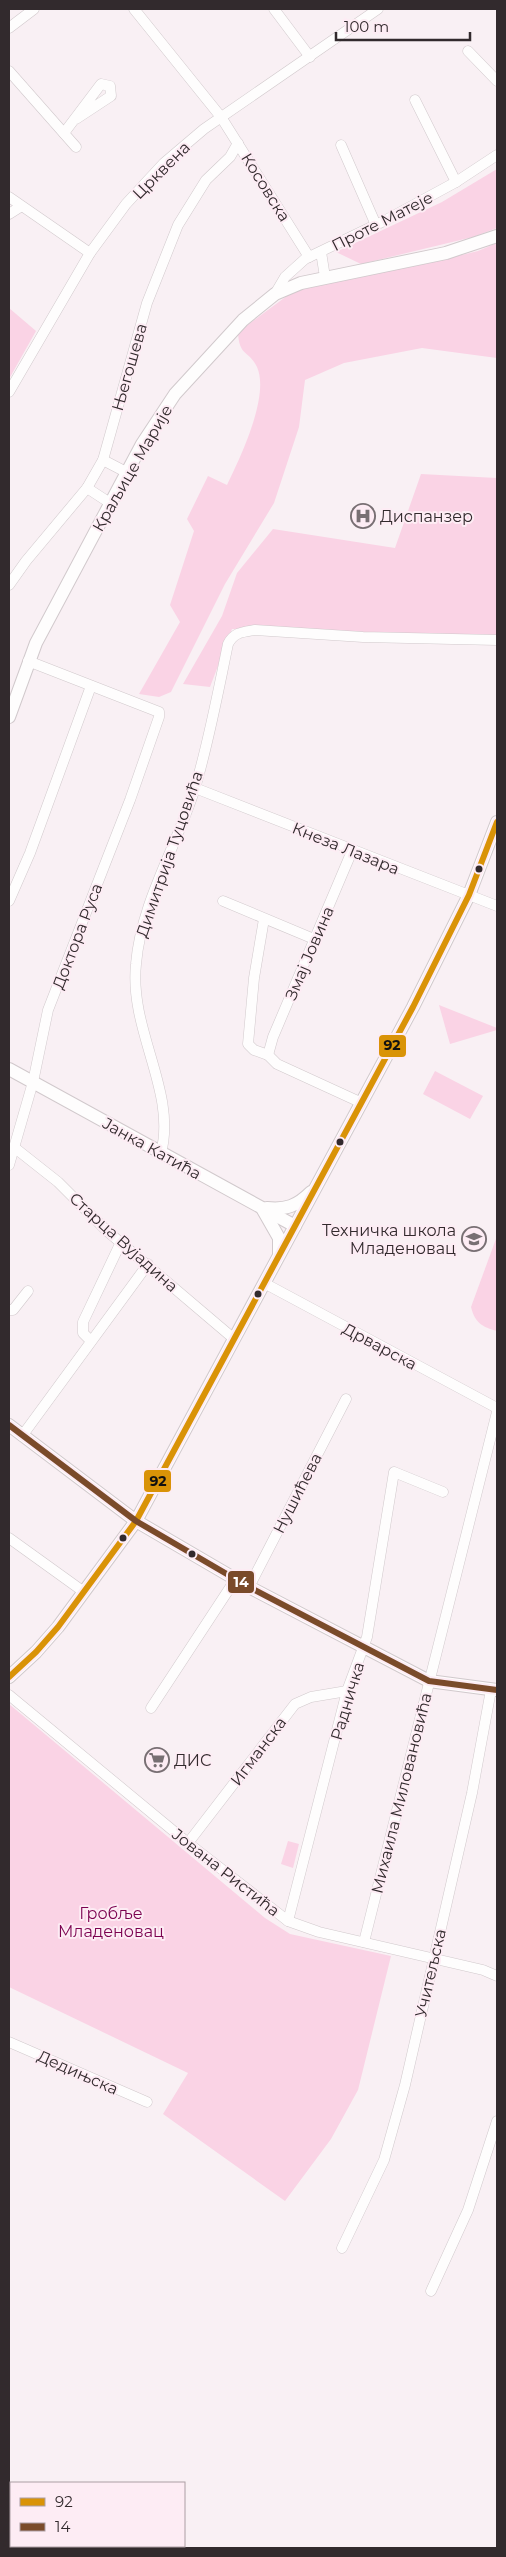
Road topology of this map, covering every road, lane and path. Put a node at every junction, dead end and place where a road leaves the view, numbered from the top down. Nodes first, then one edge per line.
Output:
1 (34, 9) edge
2 (134, 9) edge
3 (274, 9) edge
4 (378, 9) edge
5 (9, 28) edge
6 (468, 51) dead end
7 (310, 57) junction
8 (9, 71) edge
9 (497, 81) edge
10 (415, 100) dead end
11 (221, 117) junction
12 (76, 119) dead end
13 (64, 133) junction
14 (238, 143) junction
15 (341, 145) dead end
16 (76, 147) dead end
17 (497, 155) edge
18 (456, 182) junction
19 (9, 196) edge
20 (20, 207) junction
21 (9, 214) edge
22 (376, 226) junction
23 (497, 236) edge
24 (321, 252) junction
25 (90, 254) junction
26 (309, 257) junction
27 (325, 277) junction
28 (274, 294) junction
29 (9, 392) edge
30 (103, 460) junction
31 (126, 472) junction
32 (87, 488) junction
33 (110, 503) junction
34 (9, 585) edge
35 (497, 640) edge
36 (28, 661) junction
37 (91, 686) junction
38 (9, 717) edge
39 (195, 788) junction
40 (497, 822) edge
41 (352, 851) junction
42 (469, 895) junction
43 (9, 901) edge
44 (223, 901) dead end
45 (497, 906) edge
46 (264, 919) junction
47 (314, 939) junction
48 (268, 1055) junction
49 (9, 1068) edge
50 (33, 1082) junction
51 (362, 1103) junction
52 (15, 1148) junction
53 (161, 1153) junction
54 (9, 1165) edge
55 (319, 1184) junction
56 (262, 1208) junction
57 (295, 1226) junction
58 (122, 1242) junction
59 (278, 1256) junction
60 (148, 1264) junction
61 (264, 1283) junction
62 (28, 1290) dead end
63 (9, 1310) edge
64 (233, 1338) junction
65 (91, 1341) junction
66 (346, 1399) dead end
67 (497, 1408) edge
68 (497, 1412) edge
69 (9, 1425) edge
70 (22, 1436) junction
71 (443, 1492) dead end
72 (136, 1521) junction
73 (9, 1538) edge
74 (235, 1580) junction
75 (249, 1587) junction
76 (84, 1592) junction
77 (364, 1649) junction
78 (9, 1678) edge
79 (429, 1681) junction
80 (494, 1690) edge
81 (347, 1691) junction
82 (9, 1695) edge
83 (152, 1708) dead end
84 (188, 1843) junction
85 (288, 1921) junction
86 (364, 1942) junction
87 (434, 1959) junction
88 (497, 1976) edge
89 (9, 2042) edge
90 (147, 2102) dead end
91 (497, 2122) edge
92 (342, 2248) dead end
93 (431, 2291) dead end

1 - 5 street
2 - 11 street, Косовска
3 - 7 street
4 - 7 street, Црквена
6 - 9 street
7 - 11 street, Црквена
8 - 13 street
10 - 18 street
11 - 14 street, Косовска
11 - 25 street, Црквена
12 - 13 street
13 - 16 street
14 - 26 street, Косовска
14 - 30 street, Његошева
15 - 22 street
17 - 18 street, Проте Матеје
18 - 22 street, Проте Матеје
19 - 20 street
20 - 21 street
20 - 25 street
22 - 24 street, Проте Матеје
23 - 27 street, Краљице Марије
24 - 26 street, Проте Матеје
24 - 27 street
25 - 29 street, Црквена
26 - 28 street, Проте Матеје
27 - 28 street, Краљице Марије
28 - 31 street, Краљице Марије
30 - 31 street
30 - 32 street, Његошева
31 - 33 street, Краљице Марије
32 - 33 street
32 - 34 street, Његошева
33 - 36 street, Краљице Марије
35 - 39 street, Димитрија Туцовића
36 - 37 street
36 - 38 street, Краљице Марије
37 - 43 street
37 - 50 street, Доктора Руса
39 - 41 street, Кнеза Лазара
39 - 53 street, Димитрија Туцовића
40 - 42 street
41 - 42 street, Кнеза Лазара
41 - 47 street, Змај Јовина
42 - 45 street, Кнеза Лазара
42 - 51 street
44 - 46 street
46 - 47 street
46 - 48 street
47 - 48 street, Змај Јовина
48 - 51 street
49 - 50 street, Јанка Катића
50 - 52 street, Доктора Руса
50 - 53 street, Јанка Катића
51 - 55 street
52 - 54 street, Доктора Руса
52 - 58 street, Старца Вујадина
53 - 56 street, Јанка Катића
55 - 56 street
55 - 57 street
56 - 57 street, Јанка Катића
56 - 59 street
57 - 59 street
58 - 60 street, Старца Вујадина
58 - 65 street
59 - 61 street
60 - 64 street, Старца Вујадина
60 - 65 street
61 - 64 street
61 - 67 street, Дрварска
62 - 63 street
64 - 72 street
65 - 70 street
66 - 75 street, Нушићева
68 - 79 street, Михаила Миловановића
69 - 70 street
70 - 72 street
71 - 77 street, Радничка
72 - 74 street
72 - 76 street
73 - 76 street
74 - 75 street
74 - 83 street
75 - 77 street
76 - 78 street
77 - 79 street
77 - 81 street, Радничка
79 - 80 street
79 - 86 street, Михаила Миловановића
80 - 87 street, Учитељска
81 - 84 street, Игманска
81 - 85 street, Радничка
82 - 84 street, Јована Ристића
84 - 85 street, Јована Ристића
85 - 86 street, Јована Ристића
86 - 87 street, Јована Ристића
87 - 88 street, Јована Ристића
87 - 92 street, Учитељска
89 - 90 street, Дедињска
91 - 93 street

